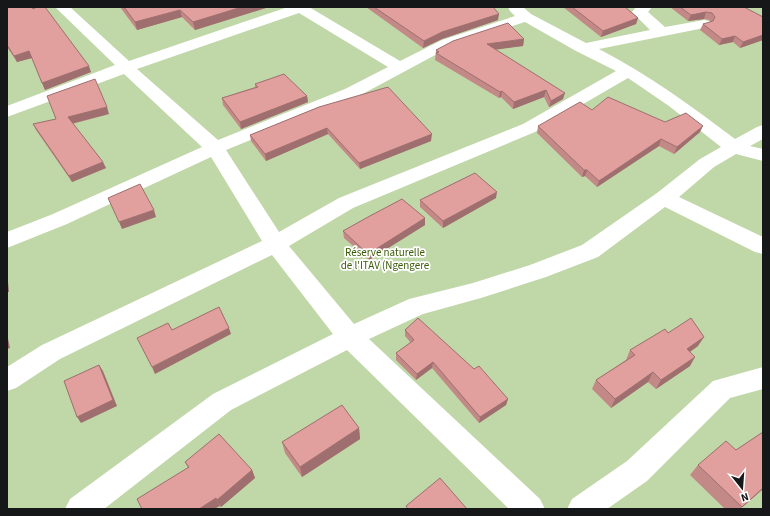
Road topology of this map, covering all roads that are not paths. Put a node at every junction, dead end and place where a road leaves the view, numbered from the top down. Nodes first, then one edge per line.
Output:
1 (62, 7) edge
2 (301, 7) edge
3 (644, 7) edge
4 (520, 12) edge
5 (704, 24) edge
6 (661, 32) junction
7 (582, 48) junction
8 (126, 67) junction
9 (401, 68) junction
10 (628, 72) junction
11 (7, 112) edge
12 (763, 131) edge
13 (215, 148) junction
14 (734, 148) junction
15 (763, 154) edge
16 (664, 198) junction
17 (7, 240) edge
18 (275, 244) junction
19 (763, 246) edge
20 (350, 337) junction
21 (763, 378) edge
22 (7, 380) edge
23 (80, 509) edge
24 (530, 509) edge
25 (582, 509) edge

1 - 8 street
2 - 8 street
2 - 9 street
3 - 6 street
4 - 7 street
4 - 9 street
5 - 6 street
6 - 7 street
7 - 10 street
8 - 11 street
8 - 13 street
9 - 13 street
10 - 14 street
10 - 18 street
12 - 14 street
13 - 17 street
13 - 18 street
14 - 15 street
14 - 16 street
16 - 19 street
16 - 20 street
18 - 20 street
18 - 22 street
20 - 23 street
20 - 24 street
21 - 25 street

